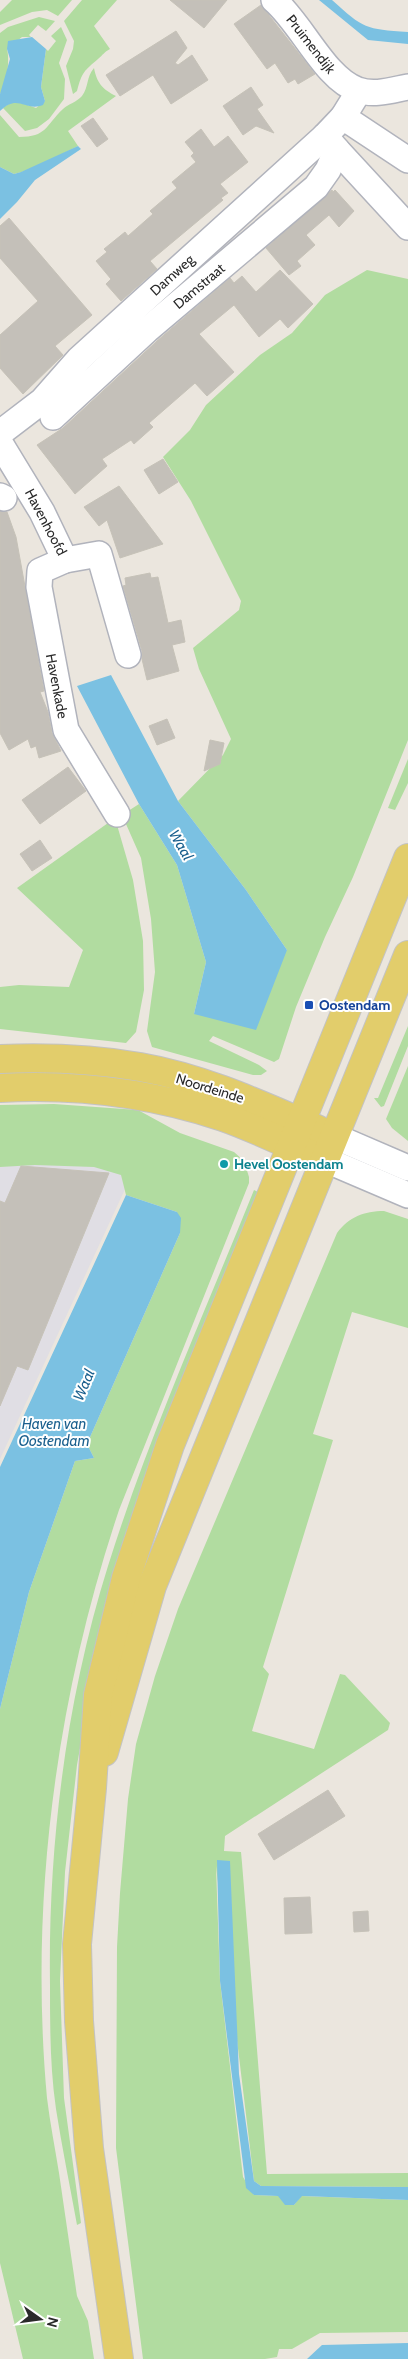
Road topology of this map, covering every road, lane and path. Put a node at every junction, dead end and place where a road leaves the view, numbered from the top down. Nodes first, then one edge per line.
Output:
1 (274, 0) edge
2 (408, 87) edge
3 (358, 91) junction
4 (343, 116) junction
5 (331, 143) junction
6 (408, 160) edge
7 (408, 227) edge
8 (52, 417) dead end
9 (0, 434) edge
10 (0, 443) edge
11 (65, 560) junction
12 (128, 655) dead end
13 (117, 814) dead end
14 (408, 858) edge
15 (408, 955) edge
16 (0, 1059) edge
17 (0, 1088) edge
18 (297, 1134) junction
19 (331, 1148) junction
20 (408, 1168) edge
21 (408, 1194) edge
22 (92, 1788) junction
23 (119, 2359) edge

1 - 3 street, Pruimendijk
2 - 3 street
3 - 4 street, Damweg
4 - 5 street, Damweg
4 - 6 street
5 - 7 street
5 - 8 street, Damstraat
5 - 9 street, Damweg
10 - 11 street, Havenhoofd
11 - 12 street, Havenhoofd
11 - 13 street, Havenkade
14 - 18 main road
15 - 19 main road
16 - 18 main road, Noordeinde
17 - 18 main road, Noordeinde
18 - 19 main road, Noordeinde
18 - 22 main road
19 - 20 street, Noordeinde
19 - 21 street, Noordeinde
19 - 22 main road
22 - 23 main road

